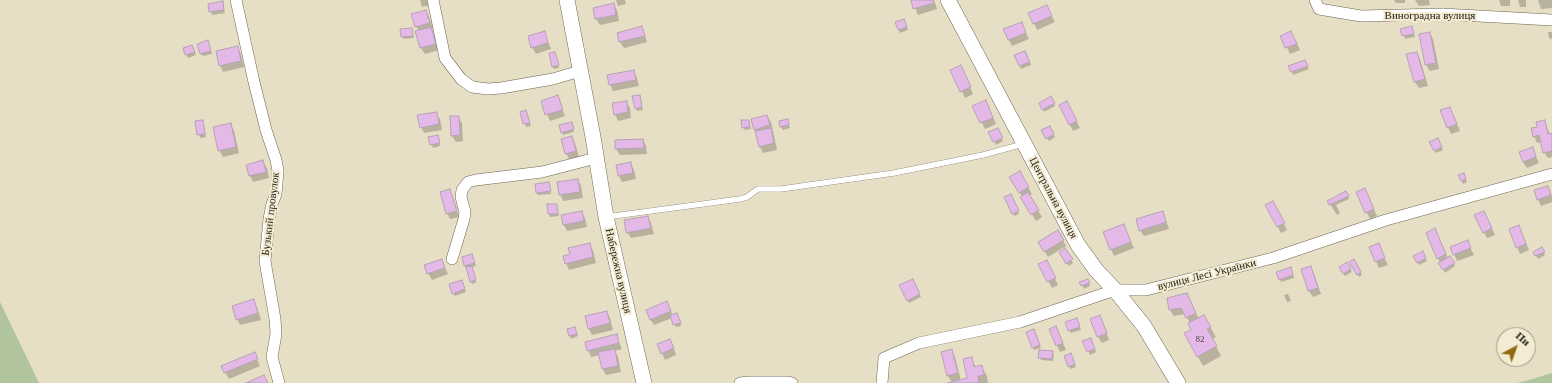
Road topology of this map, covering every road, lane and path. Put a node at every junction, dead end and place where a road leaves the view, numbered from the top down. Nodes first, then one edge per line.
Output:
1 (236, 0) edge
2 (433, 0) edge
3 (567, 0) edge
4 (948, 0) edge
5 (1315, 0) edge
6 (1552, 20) edge
7 (580, 71) junction
8 (1024, 143) junction
9 (596, 158) junction
10 (1552, 174) edge
11 (606, 217) junction
12 (452, 259) dead end
13 (1115, 290) junction
14 (279, 383) edge
15 (644, 383) edge
16 (740, 383) edge
17 (792, 383) edge
18 (882, 383) edge
19 (1178, 383) edge

1 - 14 street, Бузький провулок
2 - 7 street
3 - 7 street, Набережна вулиця
4 - 8 street, Центральна вулиця
5 - 6 street, Виноградна вулиця
7 - 9 street, Набережна вулиця
8 - 11 lane
8 - 13 street, Центральна вулиця
9 - 11 street, Набережна вулиця
9 - 12 street
10 - 13 street, вулиця Лесі Українки
11 - 15 street, Набережна вулиця
13 - 18 street, вулиця Лесі Українки
13 - 19 street, Центральна вулиця
16 - 17 street

